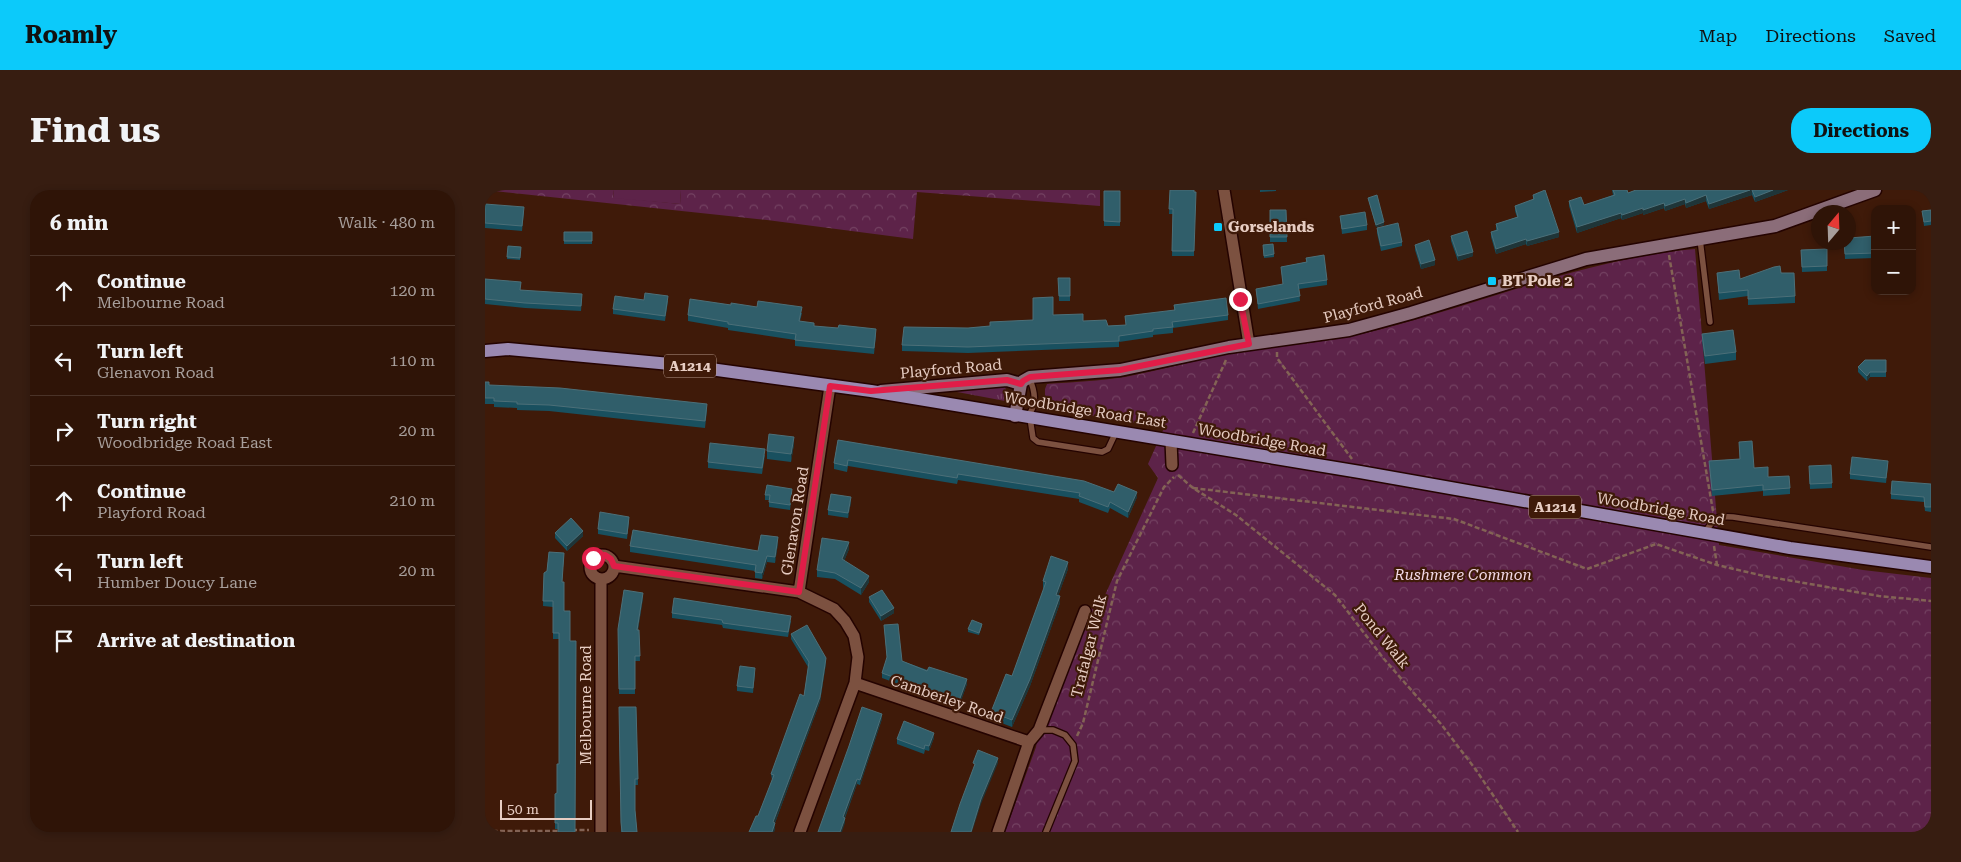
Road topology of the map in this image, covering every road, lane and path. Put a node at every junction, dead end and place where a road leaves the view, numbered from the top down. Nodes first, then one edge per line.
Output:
1 (1224, 190) edge
2 (1875, 190) edge
3 (1701, 239) junction
4 (1667, 244) junction
5 (1710, 322) dead end
6 (1276, 341) junction
7 (485, 342) edge
8 (1249, 344) junction
9 (508, 349) junction
10 (485, 351) edge
11 (1230, 352) dead end
12 (1025, 381) junction
13 (830, 386) junction
14 (871, 391) junction
15 (1024, 417) junction
16 (1116, 432) junction
17 (1192, 435) dead end
18 (1176, 442) junction
19 (1355, 464) dead end
20 (1175, 470) junction
21 (1193, 488) junction
22 (1715, 520) junction
23 (1709, 533) junction
24 (1931, 547) edge
25 (1717, 565) junction
26 (614, 566) junction
27 (1931, 567) edge
28 (601, 579) junction
29 (799, 592) junction
30 (1931, 601) edge
31 (1085, 610) dead end
32 (855, 684) junction
33 (1039, 730) junction
34 (1029, 742) junction
35 (1073, 745) junction
36 (562, 830) edge
37 (572, 830) edge
38 (485, 831) edge
39 (601, 831) edge
40 (800, 832) edge
41 (998, 832) edge
42 (1046, 832) edge
43 (1518, 832) edge

1 - 8 street
2 - 3 street, Playford Road
3 - 4 street, Playford Road
3 - 5 lane
4 - 6 street, Playford Road
4 - 22 path
6 - 8 street, Playford Road
6 - 19 path
7 - 9 main road, Woodbridge Road East
8 - 12 street, Playford Road
9 - 10 main road, Woodbridge Road East
9 - 13 main road, Woodbridge Road East / A1214
11 - 17 path
12 - 14 street, Playford Road
12 - 15 street
13 - 14 main road, Woodbridge Road East / A1214
13 - 29 street, Glenavon Road
14 - 15 main road, Woodbridge Road East / A1214
15 - 16 main road, Woodbridge Road East / A1214
15 - 16 lane
16 - 18 main road, Woodbridge Road East / A1214
18 - 20 street
18 - 23 main road, Woodbridge Road / A1214
20 - 21 path
20 - 35 path, Trafalgar Walk
21 - 25 path
21 - 43 path, Pond Walk
22 - 23 lane
22 - 24 lane
23 - 25 path
23 - 27 main road, Woodbridge Road / A1214
25 - 30 path
26 - 28 street
26 - 28 street, Melbourne Road
26 - 29 street, Melbourne Road
28 - 39 street, Melbourne Road
29 - 32 street, Glenavon Road
31 - 33 street
32 - 34 street, Camberley Road
32 - 40 street, Glenavon Road
33 - 34 street
33 - 35 lane
34 - 41 street
35 - 42 lane
36 - 38 path
37 - 39 path

